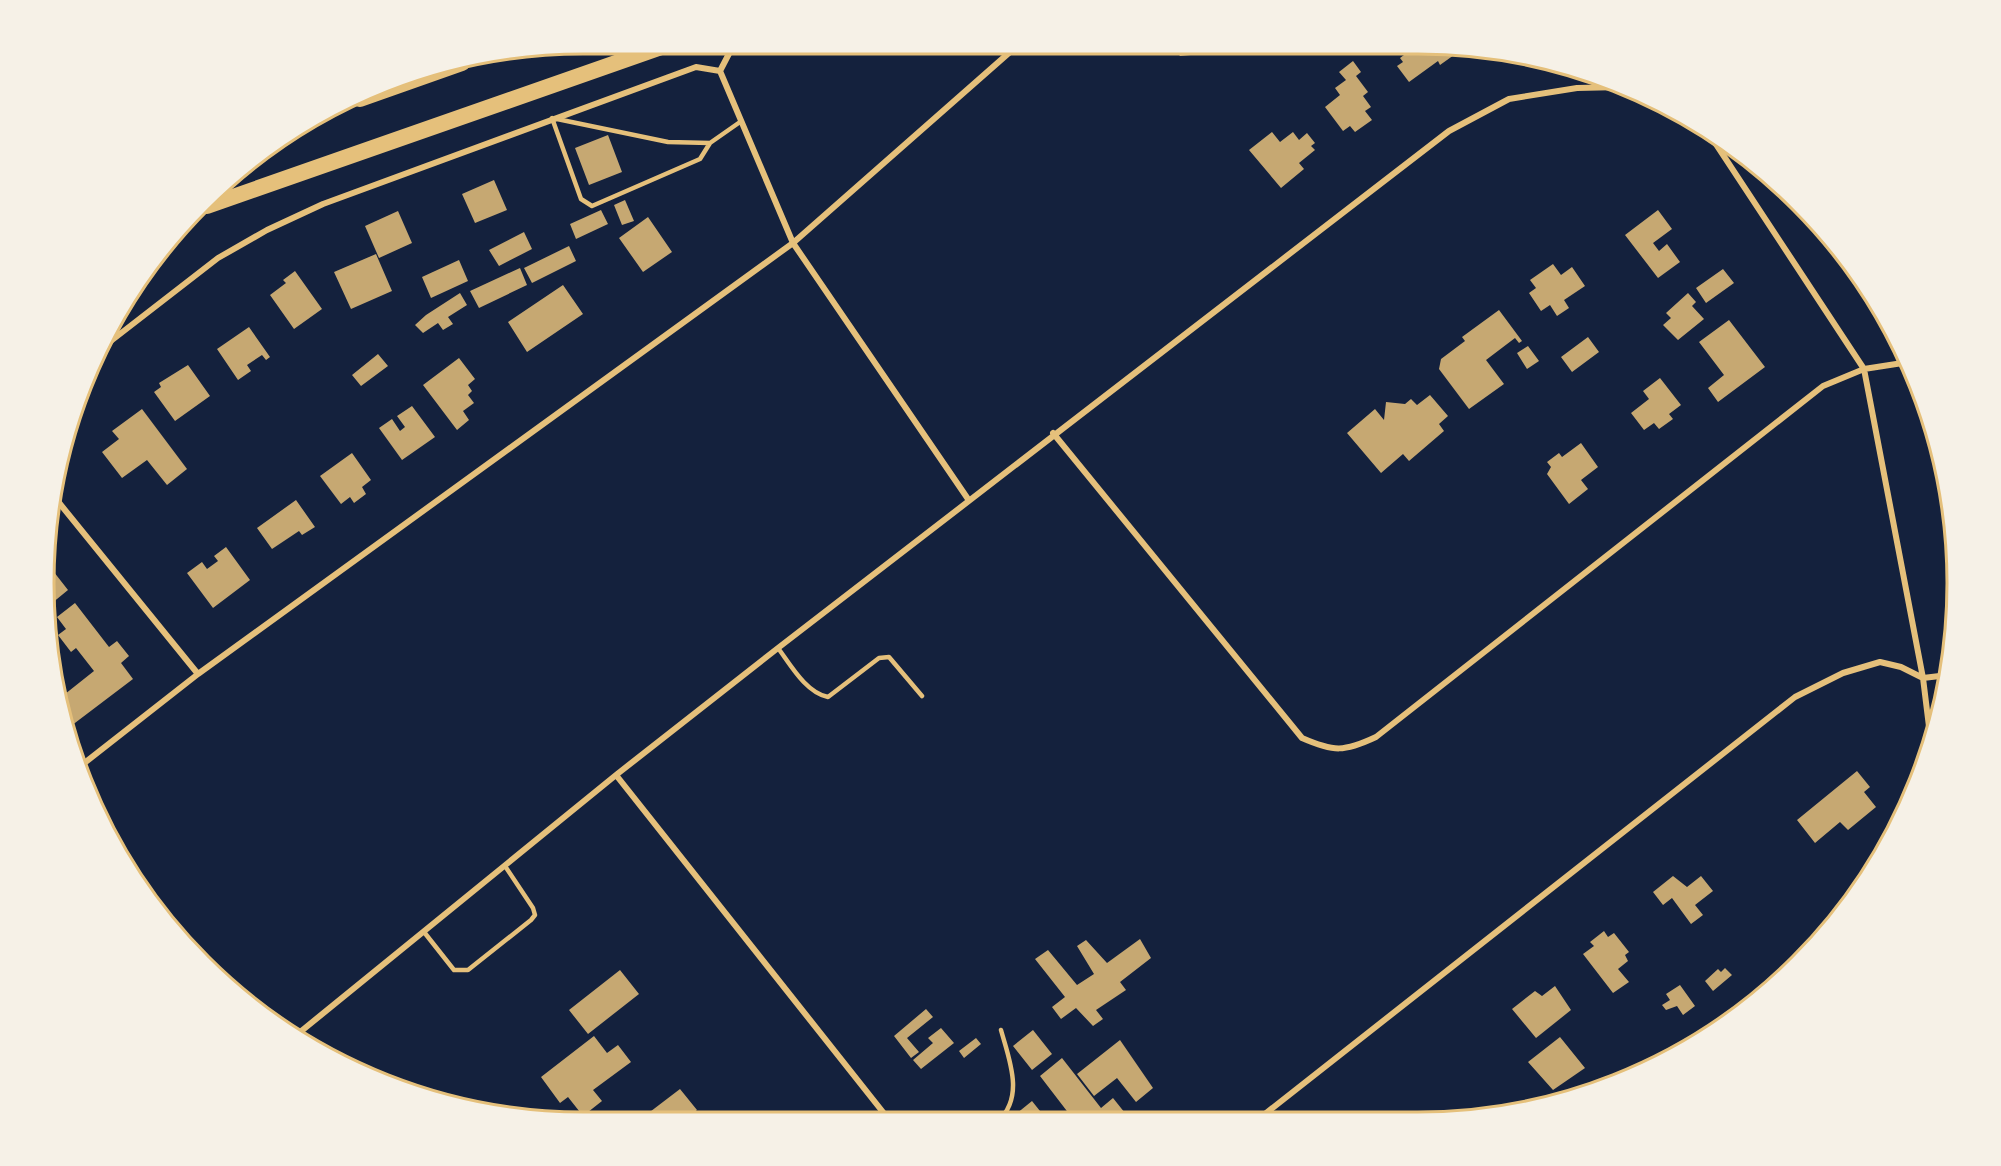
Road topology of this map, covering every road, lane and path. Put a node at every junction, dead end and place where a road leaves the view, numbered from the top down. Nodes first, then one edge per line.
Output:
1 (621, 54) edge
2 (729, 54) edge
3 (1002, 54) edge
4 (720, 71) junction
5 (1602, 87) edge
6 (552, 118) junction
7 (740, 122) junction
8 (710, 143) junction
9 (1718, 147) edge
10 (215, 203) edge
11 (793, 243) junction
12 (115, 338) edge
13 (1899, 364) edge
14 (1864, 369) junction
15 (1053, 433) junction
16 (968, 499) junction
17 (60, 504) edge
18 (778, 648) junction
19 (198, 674) junction
20 (1938, 676) edge
21 (1923, 678) junction
22 (922, 696) dead end
23 (1928, 722) edge
24 (85, 762) edge
25 (616, 775) junction
26 (505, 866) junction
27 (424, 932) junction
28 (1001, 1030) dead end
29 (302, 1031) edge
30 (883, 1112) edge
31 (1005, 1112) edge
32 (1267, 1112) edge

1 - 10 highway
2 - 4 street
3 - 11 street
4 - 6 street
4 - 7 street
5 - 15 street
6 - 8 lane
6 - 8 lane
6 - 12 street
7 - 8 lane
7 - 11 street
9 - 14 street
11 - 16 street
11 - 19 street
13 - 14 street
14 - 15 street
14 - 21 street
15 - 16 street
16 - 18 street
17 - 19 street
18 - 22 lane
18 - 25 street
19 - 24 street
20 - 21 street
21 - 23 street
21 - 32 street
25 - 26 street
25 - 30 street
26 - 27 street
26 - 27 lane
27 - 29 street
28 - 31 lane

